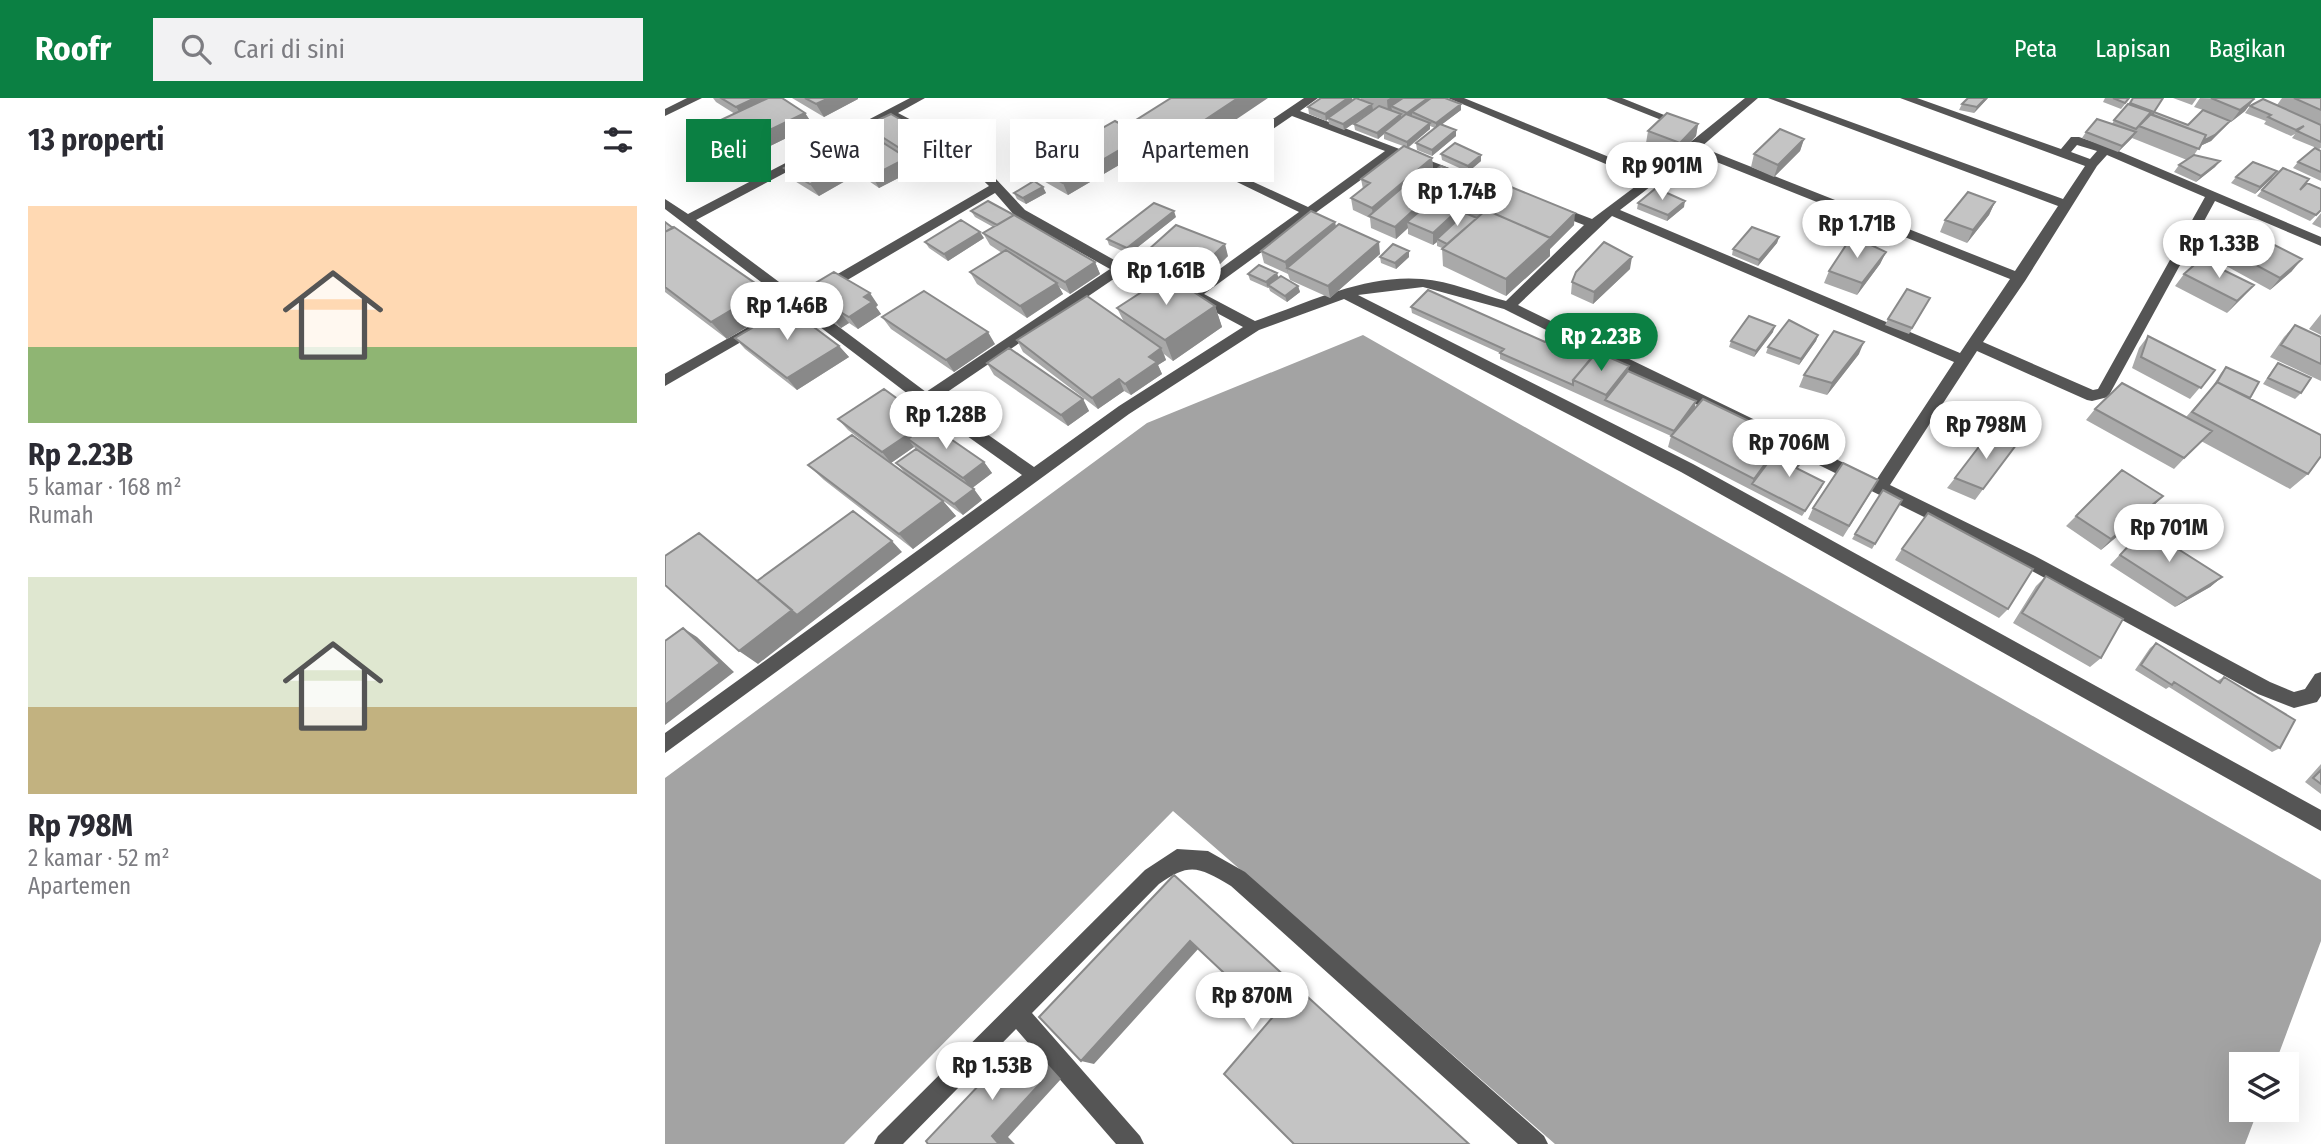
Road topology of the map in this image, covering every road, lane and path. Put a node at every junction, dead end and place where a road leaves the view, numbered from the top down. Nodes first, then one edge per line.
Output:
1 (696, 98) edge
2 (919, 98) edge
3 (1312, 98) edge
4 (1454, 98) edge
5 (1612, 98) edge
6 (1752, 98) edge
7 (1774, 98) edge
8 (1906, 98) edge
9 (1291, 112) junction
10 (665, 113) edge
11 (889, 113) junction
12 (1710, 135) junction
13 (1693, 148) junction
14 (1394, 150) junction
15 (2105, 150) junction
16 (2063, 153) junction
17 (2092, 164) junction
18 (1653, 179) junction
19 (997, 187) junction
20 (1493, 187) edge
21 (2212, 195) junction
22 (665, 203) edge
23 (2064, 204) junction
24 (1543, 205) edge
25 (1610, 210) junction
26 (1309, 212) junction
27 (689, 219) junction
28 (1593, 224) junction
29 (2321, 243) edge
30 (1119, 269) junction
31 (2020, 278) junction
32 (1345, 294) junction
33 (1194, 295) junction
34 (1509, 306) junction
35 (785, 310) junction
36 (1254, 327) junction
37 (1975, 344) junction
38 (1965, 360) junction
39 (665, 381) edge
40 (926, 399) junction
41 (1035, 476) junction
42 (1881, 486) junction
43 (2321, 680) edge
44 (665, 744) edge
45 (2321, 821) edge
46 (1017, 1013) junction
47 (886, 1144) edge
48 (1132, 1144) edge
49 (1536, 1144) edge

1 - 10 street
2 - 11 street
3 - 9 street
4 - 18 street
5 - 12 street
6 - 12 street
7 - 23 street
8 - 16 street
9 - 14 street
9 - 26 street
11 - 19 street
11 - 27 street
12 - 13 street
13 - 18 street
13 - 31 street
14 - 20 street
14 - 26 street
15 - 16 street
15 - 17 street
15 - 21 street
16 - 17 street
17 - 23 street
18 - 25 street
19 - 30 street
19 - 35 street
21 - 29 street
21 - 37 street
22 - 27 street
23 - 31 street
24 - 28 street
25 - 28 street
25 - 38 street
26 - 33 street
27 - 35 street
28 - 34 street
30 - 33 street
30 - 40 street
31 - 37 street
32 - 34 street
32 - 36 street
32 - 45 street
33 - 36 street
34 - 42 street
35 - 39 street
35 - 40 street
36 - 41 street
37 - 38 street
38 - 42 street
40 - 41 street
41 - 44 street
42 - 43 street
46 - 47 street
46 - 48 street
46 - 49 street

